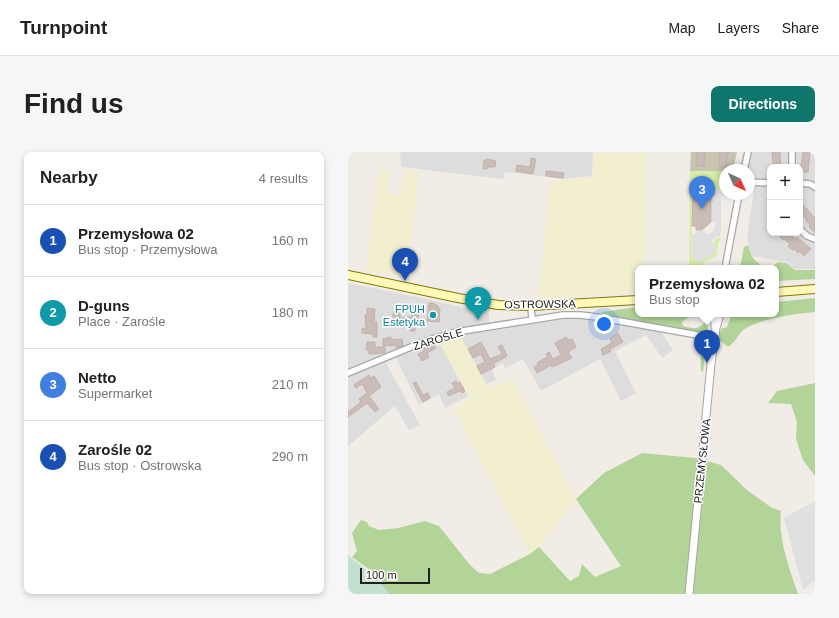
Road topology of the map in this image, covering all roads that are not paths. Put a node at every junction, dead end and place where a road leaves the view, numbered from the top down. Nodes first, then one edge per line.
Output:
1 (748, 152) edge
2 (792, 152) edge
3 (745, 164) edge
4 (792, 164) edge
5 (755, 182) edge
6 (767, 183) edge
7 (803, 184) edge
8 (815, 186) edge
9 (738, 200) edge
10 (803, 232) edge
11 (815, 239) edge
12 (725, 265) edge
13 (348, 275) edge
14 (815, 289) edge
15 (779, 292) edge
16 (635, 300) edge
17 (531, 306) junction
18 (714, 317) edge
19 (719, 317) edge
20 (532, 320) junction
21 (716, 328) junction
22 (714, 338) junction
23 (348, 373) edge
24 (689, 594) edge

1 - 3 street
2 - 4 street
5 - 6 street
7 - 8 street
9 - 12 street
10 - 11 street
13 - 17 main road, OSTROWSKA
14 - 15 main road
16 - 17 main road, OSTROWSKA
17 - 20 street
18 - 21 street, PRZEMYSŁOWA
19 - 21 street, PRZEMYSŁOWA
20 - 22 street, ZAROŚLE
20 - 23 street, ZAROŚLE
21 - 22 street, PRZEMYSŁOWA
22 - 24 street, PRZEMYSŁOWA

